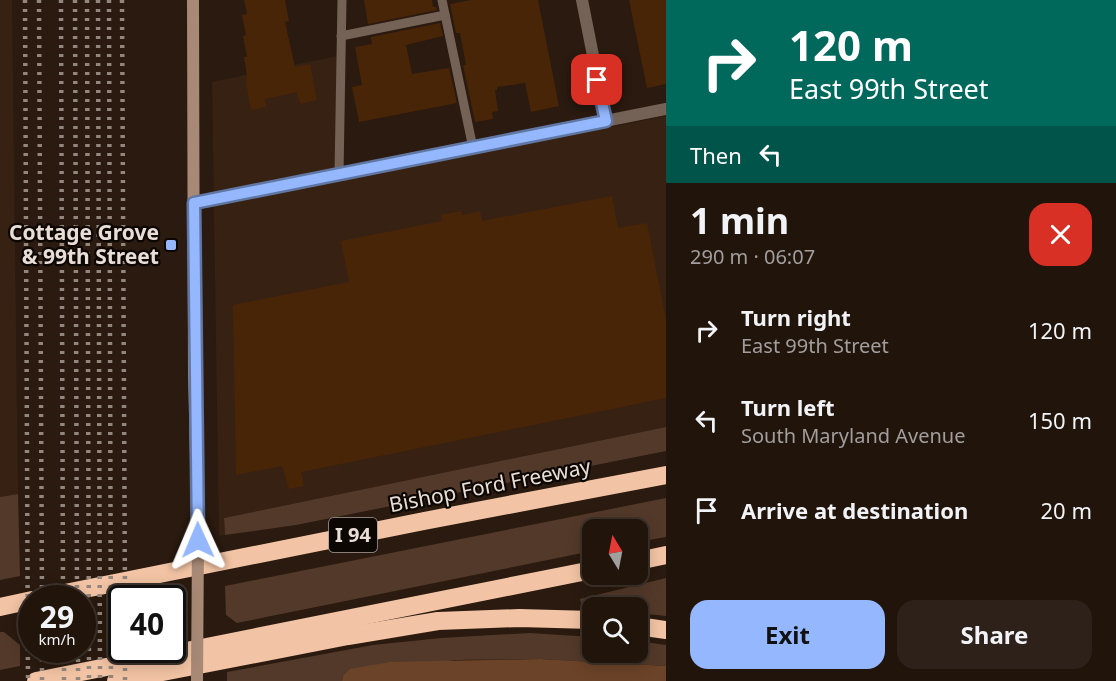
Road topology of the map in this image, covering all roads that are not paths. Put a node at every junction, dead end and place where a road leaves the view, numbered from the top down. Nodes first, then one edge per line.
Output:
1 (193, 0) edge
2 (342, 0) edge
3 (442, 0) edge
4 (582, 0) edge
5 (445, 15) junction
6 (341, 36) junction
7 (666, 109) edge
8 (606, 121) junction
9 (473, 148) junction
10 (339, 174) junction
11 (194, 203) junction
12 (666, 475) edge
13 (666, 555) edge
14 (648, 559) edge
15 (582, 572) edge
16 (96, 587) edge
17 (18, 603) edge
18 (0, 606) edge
19 (582, 620) edge
20 (648, 627) edge
21 (666, 630) edge
22 (36, 681) edge
23 (116, 681) edge
24 (197, 681) edge

1 - 11 street
2 - 6 lane
3 - 5 lane
4 - 8 street
5 - 6 lane
5 - 9 lane
6 - 10 lane
7 - 8 street
8 - 9 street
9 - 10 street
10 - 11 street
11 - 24 street, bridge
12 - 16 highway, Bishop Ford Freeway / I 94
13 - 14 highway
15 - 22 highway
17 - 18 highway
19 - 23 highway
20 - 21 highway

